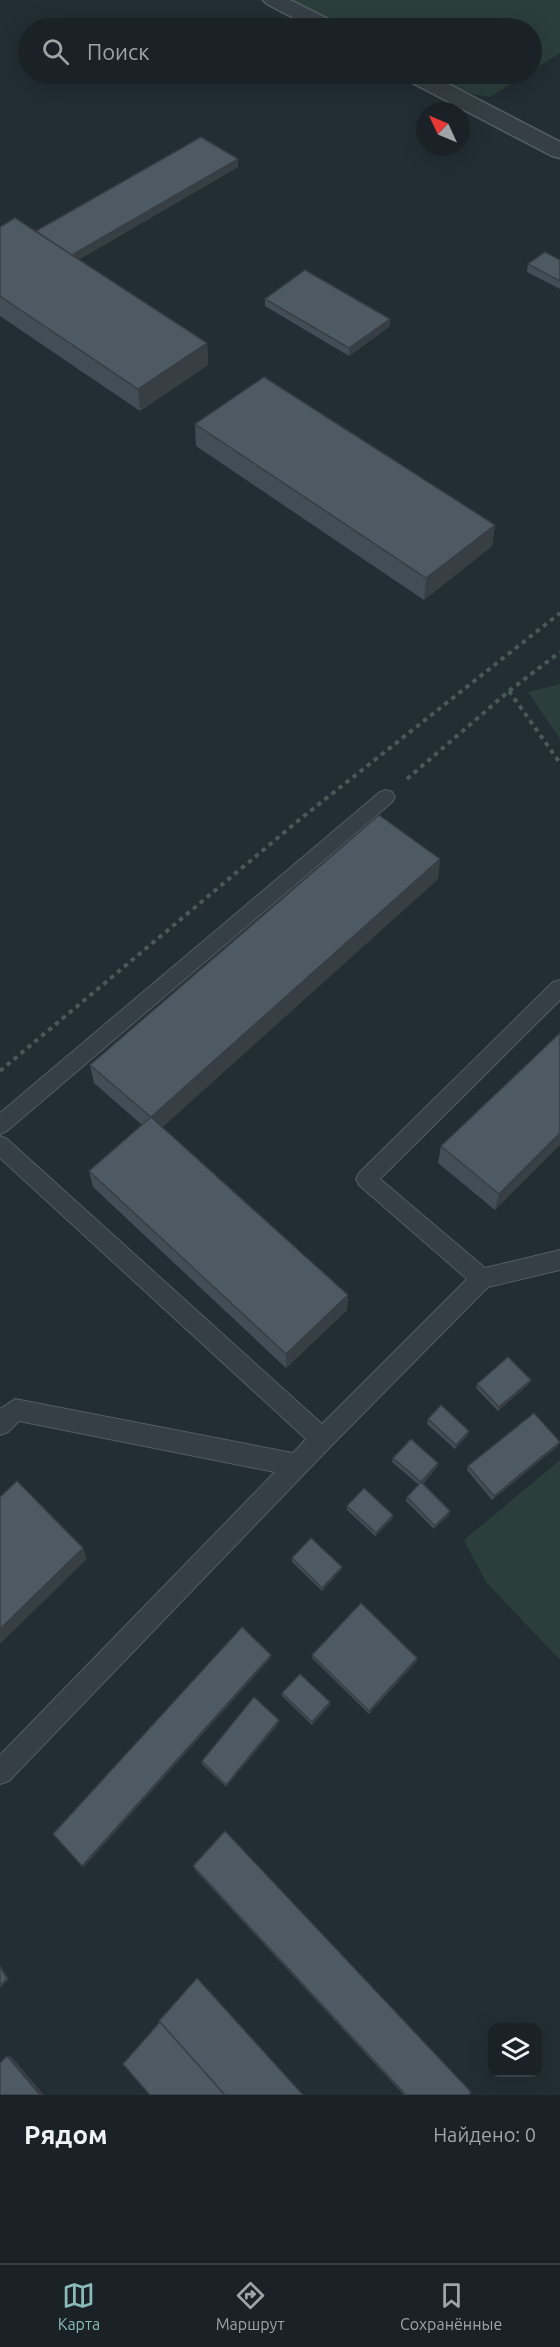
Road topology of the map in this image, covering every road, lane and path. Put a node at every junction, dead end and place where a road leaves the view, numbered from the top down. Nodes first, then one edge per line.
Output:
1 (274, 0) edge
2 (309, 18) edge
3 (432, 84) edge
4 (560, 151) edge
5 (560, 613) edge
6 (560, 652) edge
7 (509, 692) junction
8 (560, 763) edge
9 (386, 797) joint
10 (560, 988) edge
11 (0, 1071) edge
12 (0, 1125) edge
13 (0, 1145) edge
14 (560, 1260) edge
15 (482, 1279) junction
16 (0, 1424) edge
17 (322, 1438) junction
18 (297, 1465) junction
19 (0, 1772) edge

1 - 2 street
3 - 4 street
5 - 11 path
6 - 7 path
7 - 8 path
7 - 9 path
9 - 12 lane
10 - 15 lane
13 - 17 lane
14 - 15 lane
15 - 17 lane
16 - 18 lane
17 - 18 lane
18 - 19 lane

